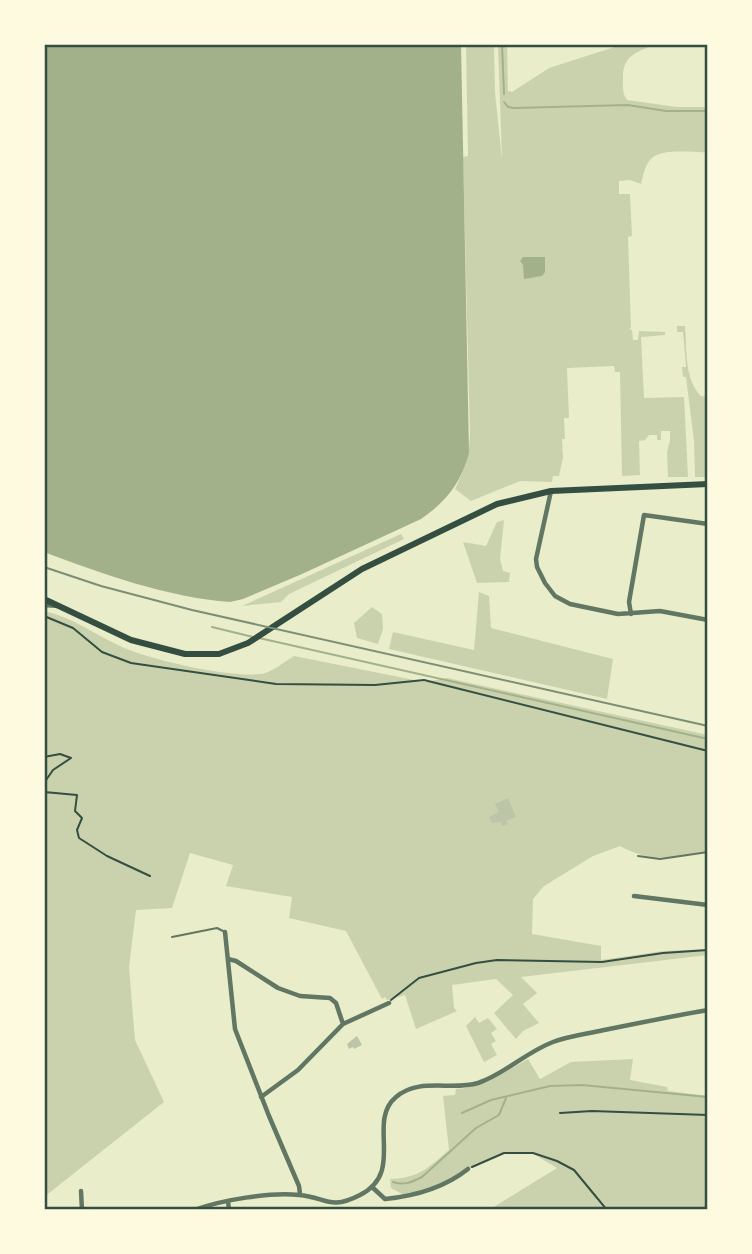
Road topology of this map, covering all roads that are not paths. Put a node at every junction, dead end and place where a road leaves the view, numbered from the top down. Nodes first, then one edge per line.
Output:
1 (708, 484) edge
2 (551, 491) junction
3 (708, 524) edge
4 (44, 599) edge
5 (44, 605) edge
6 (59, 606) junction
7 (631, 614) junction
8 (708, 620) edge
9 (708, 852) edge
10 (638, 856) dead end
11 (634, 896) dead end
12 (708, 905) edge
13 (225, 932) joint
14 (172, 936) dead end
15 (228, 959) junction
16 (389, 1003) road end
17 (708, 1010) edge
18 (343, 1024) junction
19 (261, 1097) junction
20 (468, 1169) road end
21 (372, 1187) junction
22 (81, 1191) dead end
23 (300, 1195) junction
24 (228, 1201) junction
25 (82, 1210) edge
26 (194, 1210) edge
27 (229, 1210) edge

1 - 2 main road
2 - 6 main road
2 - 7 street
3 - 7 street
4 - 6 main road
5 - 6 street
7 - 8 street
9 - 10 lane
11 - 12 street
13 - 14 lane
13 - 15 street
15 - 18 street
15 - 19 street
16 - 18 street
17 - 21 street
18 - 19 street
19 - 23 street
20 - 21 street
21 - 23 street
22 - 25 street
23 - 24 street
24 - 26 street
24 - 27 street

